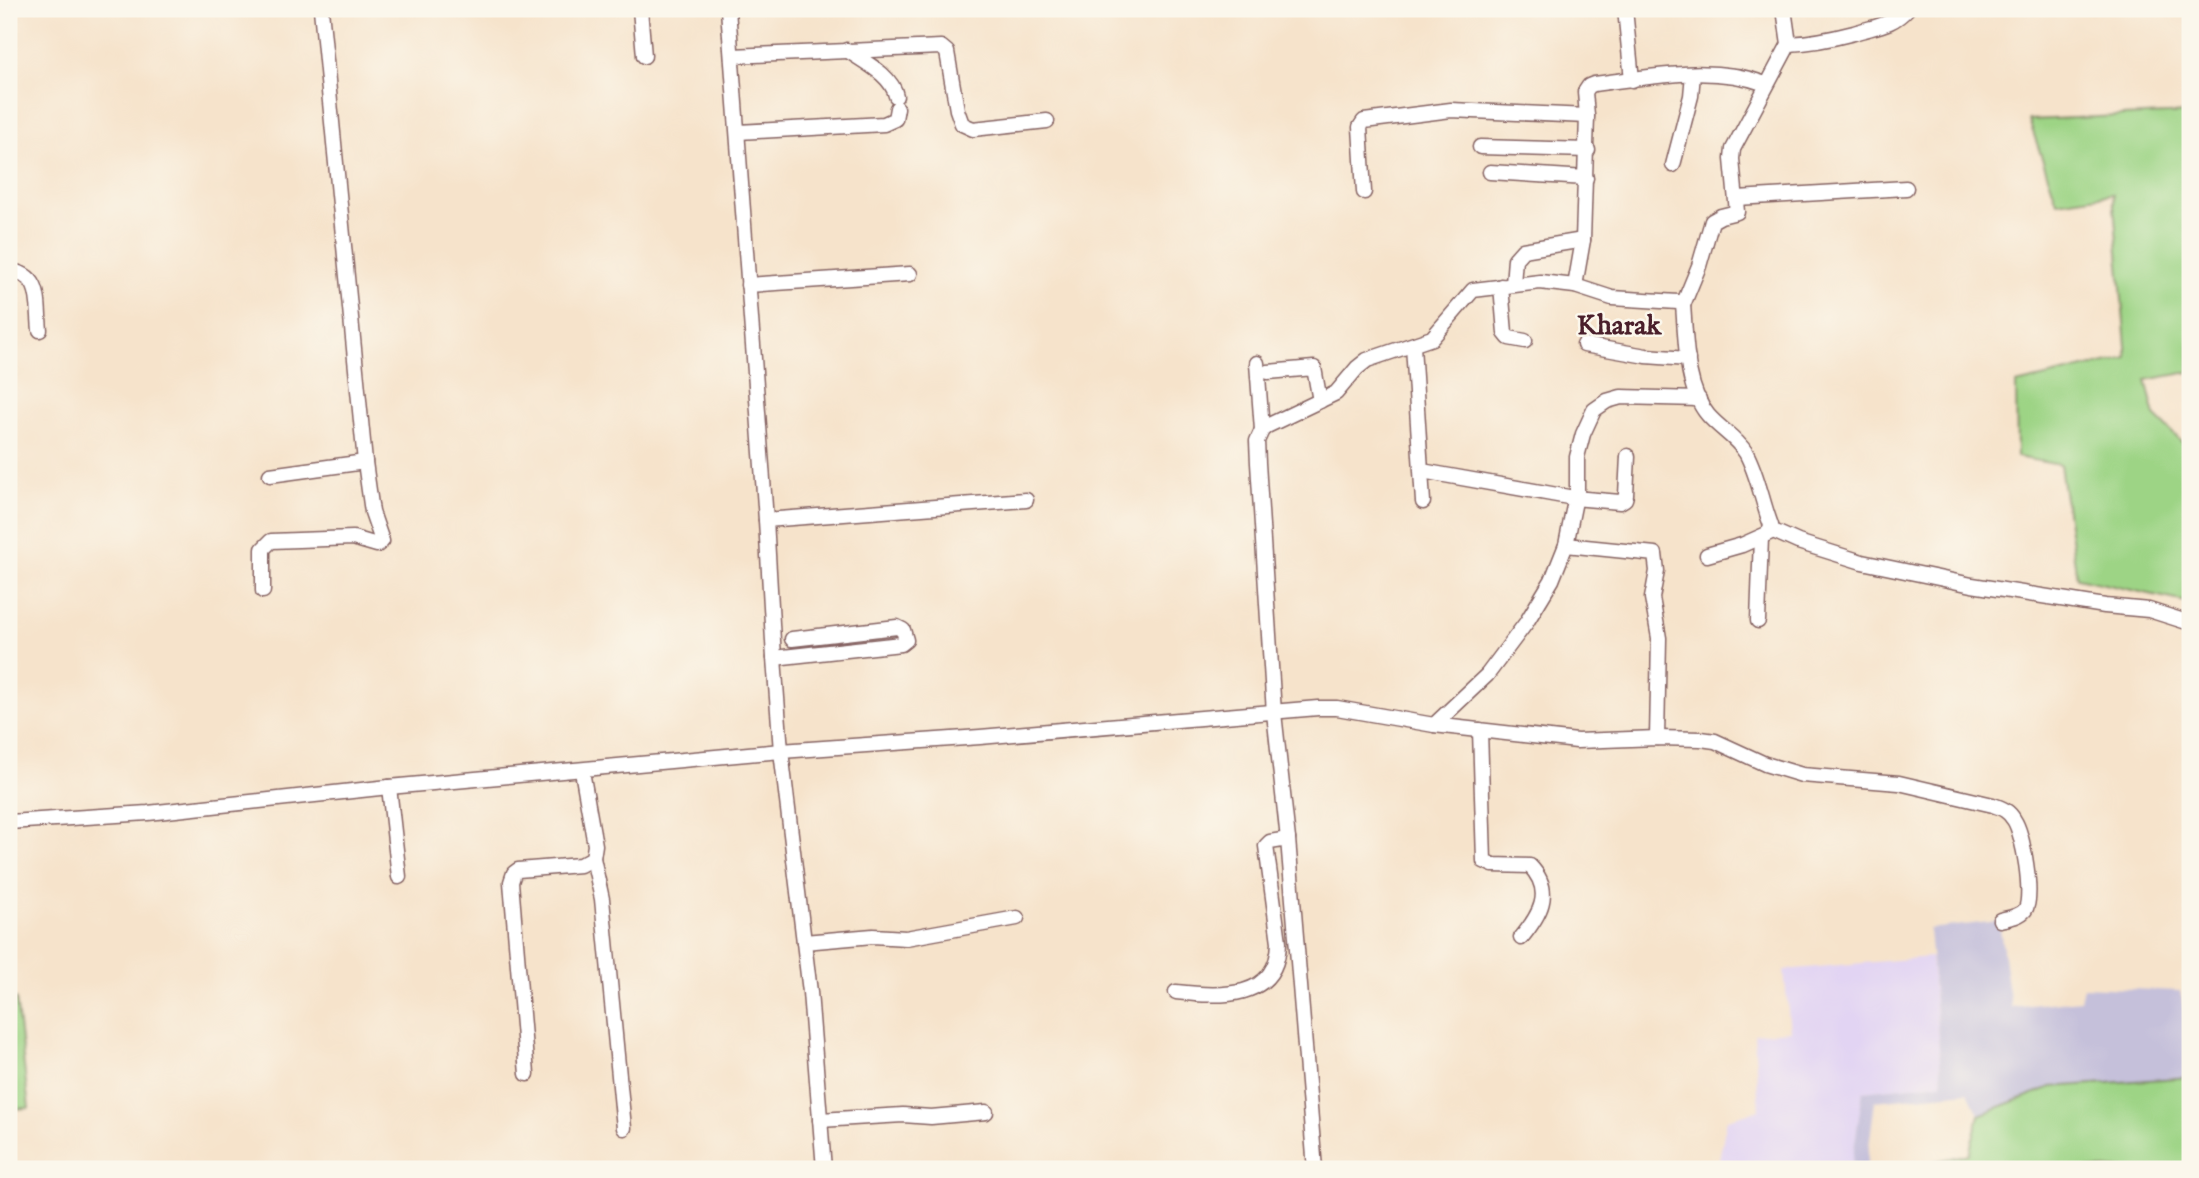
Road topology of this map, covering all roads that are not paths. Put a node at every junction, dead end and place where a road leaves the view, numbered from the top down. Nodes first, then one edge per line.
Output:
1 (321, 9) edge
2 (640, 9) edge
3 (728, 9) edge
4 (1625, 9) edge
5 (1784, 9) edge
6 (1908, 9) edge
7 (1789, 44) junction
8 (847, 50) junction
9 (732, 56) junction
10 (644, 57) dead end
11 (1693, 74) junction
12 (1632, 79) junction
13 (1766, 84) junction
14 (1587, 116) junction
15 (1047, 121) dead end
16 (738, 132) junction
17 (1480, 148) dead end
18 (1588, 150) junction
19 (1673, 165) dead end
20 (1490, 172) dead end
21 (1586, 178) junction
22 (1906, 188) dead end
23 (1364, 192) dead end
24 (1737, 198) junction
25 (1583, 240) junction
26 (9, 271) edge
27 (910, 274) dead end
28 (747, 285) junction
29 (1507, 285) junction
30 (1575, 286) junction
31 (1683, 305) junction
32 (40, 330) dead end
33 (1525, 341) dead end
34 (1584, 345) dead end
35 (1413, 346) junction
36 (1688, 359) junction
37 (1699, 400) junction
38 (1321, 401) junction
39 (1262, 430) junction
40 (1628, 456) dead end
41 (365, 461) junction
42 (1422, 471) junction
43 (270, 475) dead end
44 (1574, 498) junction
45 (1026, 500) dead end
46 (1423, 502) dead end
47 (766, 520) junction
48 (1766, 533) junction
49 (1566, 545) junction
50 (1707, 555) dead end
51 (263, 591) dead end
52 (1758, 621) dead end
53 (2190, 623) edge
54 (792, 639) dead end
55 (774, 658) junction
56 (1274, 713) junction
57 (1434, 725) junction
58 (1480, 730) junction
59 (1657, 738) junction
60 (781, 751) junction
61 (582, 771) junction
62 (389, 788) junction
63 (9, 822) edge
64 (1288, 839) junction
65 (593, 858) junction
66 (399, 877) dead end
67 (1017, 918) dead end
68 (2000, 920) dead end
69 (1521, 938) dead end
70 (804, 942) junction
71 (1176, 992) dead end
72 (527, 1074) dead end
73 (986, 1112) dead end
74 (820, 1120) junction
75 (624, 1128) dead end
76 (824, 1169) edge
77 (1315, 1169) edge

1 - 41 street
2 - 10 street
3 - 9 street
4 - 12 street
5 - 7 street
6 - 7 street
7 - 13 street
8 - 9 street
8 - 15 street
8 - 16 street
9 - 16 street
11 - 12 street
11 - 13 street
11 - 19 street
12 - 14 street
13 - 24 street
14 - 18 street
14 - 23 street
16 - 28 street
17 - 18 street
18 - 21 street
20 - 21 street
21 - 25 street
22 - 24 street
24 - 31 street
25 - 29 street
25 - 30 street
26 - 32 street
27 - 28 street
28 - 47 street
29 - 30 street
29 - 33 street
29 - 35 street
30 - 31 street
31 - 36 street
34 - 36 street
35 - 38 street
35 - 42 street
36 - 37 street
37 - 44 street
37 - 48 street
38 - 39 street
38 - 39 street
39 - 56 street
40 - 44 street
41 - 43 street
41 - 51 street
42 - 44 street
42 - 46 street
44 - 49 street
45 - 47 street
47 - 55 street
48 - 50 street
48 - 52 street
48 - 53 street
49 - 57 street
49 - 59 street
54 - 55 street
55 - 60 street
56 - 57 street
56 - 60 street
56 - 64 street
57 - 58 street
58 - 59 street
58 - 69 street
59 - 68 street
60 - 61 street
60 - 70 street
61 - 62 street
61 - 65 street
62 - 63 street
62 - 66 street
64 - 71 street
64 - 77 street
65 - 72 street
65 - 75 street
67 - 70 street
70 - 74 street
73 - 74 street
74 - 76 street

